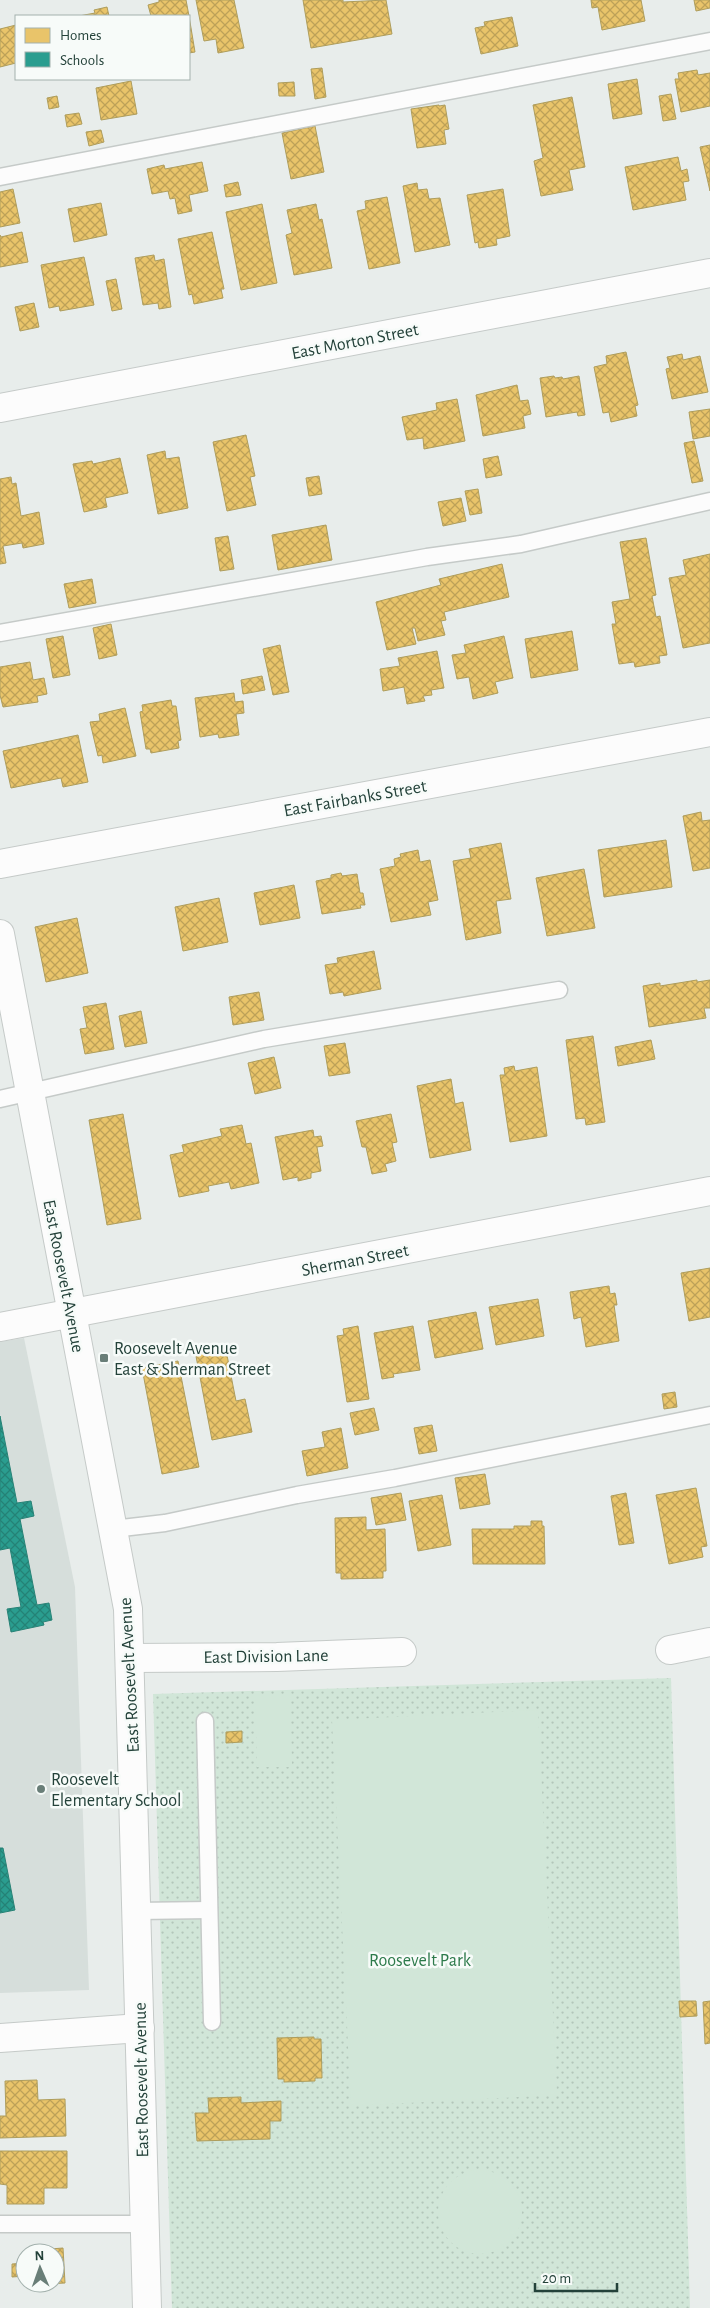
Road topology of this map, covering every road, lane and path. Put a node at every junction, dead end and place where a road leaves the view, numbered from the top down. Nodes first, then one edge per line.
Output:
1 (710, 41) edge
2 (0, 177) edge
3 (710, 273) edge
4 (0, 408) edge
5 (710, 501) edge
6 (0, 633) edge
7 (710, 732) edge
8 (0, 864) edge
9 (0, 934) edge
10 (559, 990) dead end
11 (30, 1094) junction
12 (0, 1099) edge
13 (710, 1191) edge
14 (72, 1315) junction
15 (0, 1327) edge
16 (710, 1415) edge
17 (113, 1529) junction
18 (710, 1642) edge
19 (670, 1650) dead end
20 (402, 1652) dead end
21 (130, 1658) junction
22 (205, 1721) dead end
23 (209, 1910) junction
24 (137, 1911) junction
25 (212, 2022) dead end
26 (140, 2028) junction
27 (0, 2038) edge
28 (0, 2224) edge
29 (145, 2224) junction
30 (147, 2308) edge

1 - 2 lane
3 - 4 street, East Morton Street
5 - 6 lane
7 - 8 street, East Fairbanks Street
9 - 11 street, East Roosevelt Avenue
10 - 11 lane
11 - 12 lane
11 - 14 street, East Roosevelt Avenue
13 - 14 street, Sherman Street
14 - 15 street, Sherman Street
14 - 17 street, East Roosevelt Avenue
16 - 17 lane
17 - 21 street, East Roosevelt Avenue
18 - 19 street
20 - 21 street, East Division Lane
21 - 24 street, East Roosevelt Avenue
22 - 23 lane
23 - 24 lane
23 - 25 lane
24 - 26 street, East Roosevelt Avenue
26 - 27 street
26 - 29 street, East Roosevelt Avenue
28 - 29 lane
29 - 30 street, East Roosevelt Avenue

